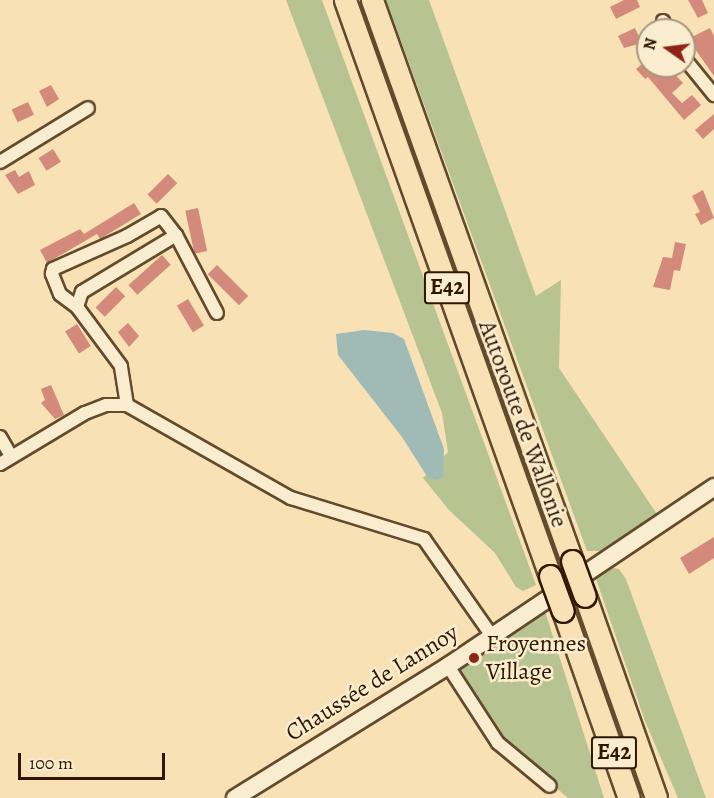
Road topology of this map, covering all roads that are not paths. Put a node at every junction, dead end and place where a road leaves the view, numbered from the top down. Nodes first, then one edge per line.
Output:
1 (345, 0) edge
2 (372, 0) edge
3 (696, 72) edge
4 (714, 94) edge
5 (88, 108) dead end
6 (0, 162) edge
7 (176, 235) junction
8 (76, 307) junction
9 (217, 313) dead end
10 (127, 405) junction
11 (0, 437) edge
12 (11, 456) junction
13 (0, 464) edge
14 (714, 487) edge
15 (492, 636) junction
16 (448, 666) junction
17 (550, 786) dead end
18 (235, 798) edge
19 (629, 798) edge
20 (656, 798) edge

1 - 19 highway, Autoroute de Wallonie / E42, bridge
2 - 20 highway, Autoroute de Wallonie / E42, bridge
3 - 4 street
5 - 6 street
7 - 8 street
7 - 8 street
7 - 9 street
8 - 10 street
10 - 12 street
10 - 15 street
11 - 12 street
12 - 13 street
14 - 15 main road, Chaussée de Lannoy
15 - 16 main road, Chaussée de Lannoy
16 - 17 street
16 - 18 main road, Chaussée de Lannoy

